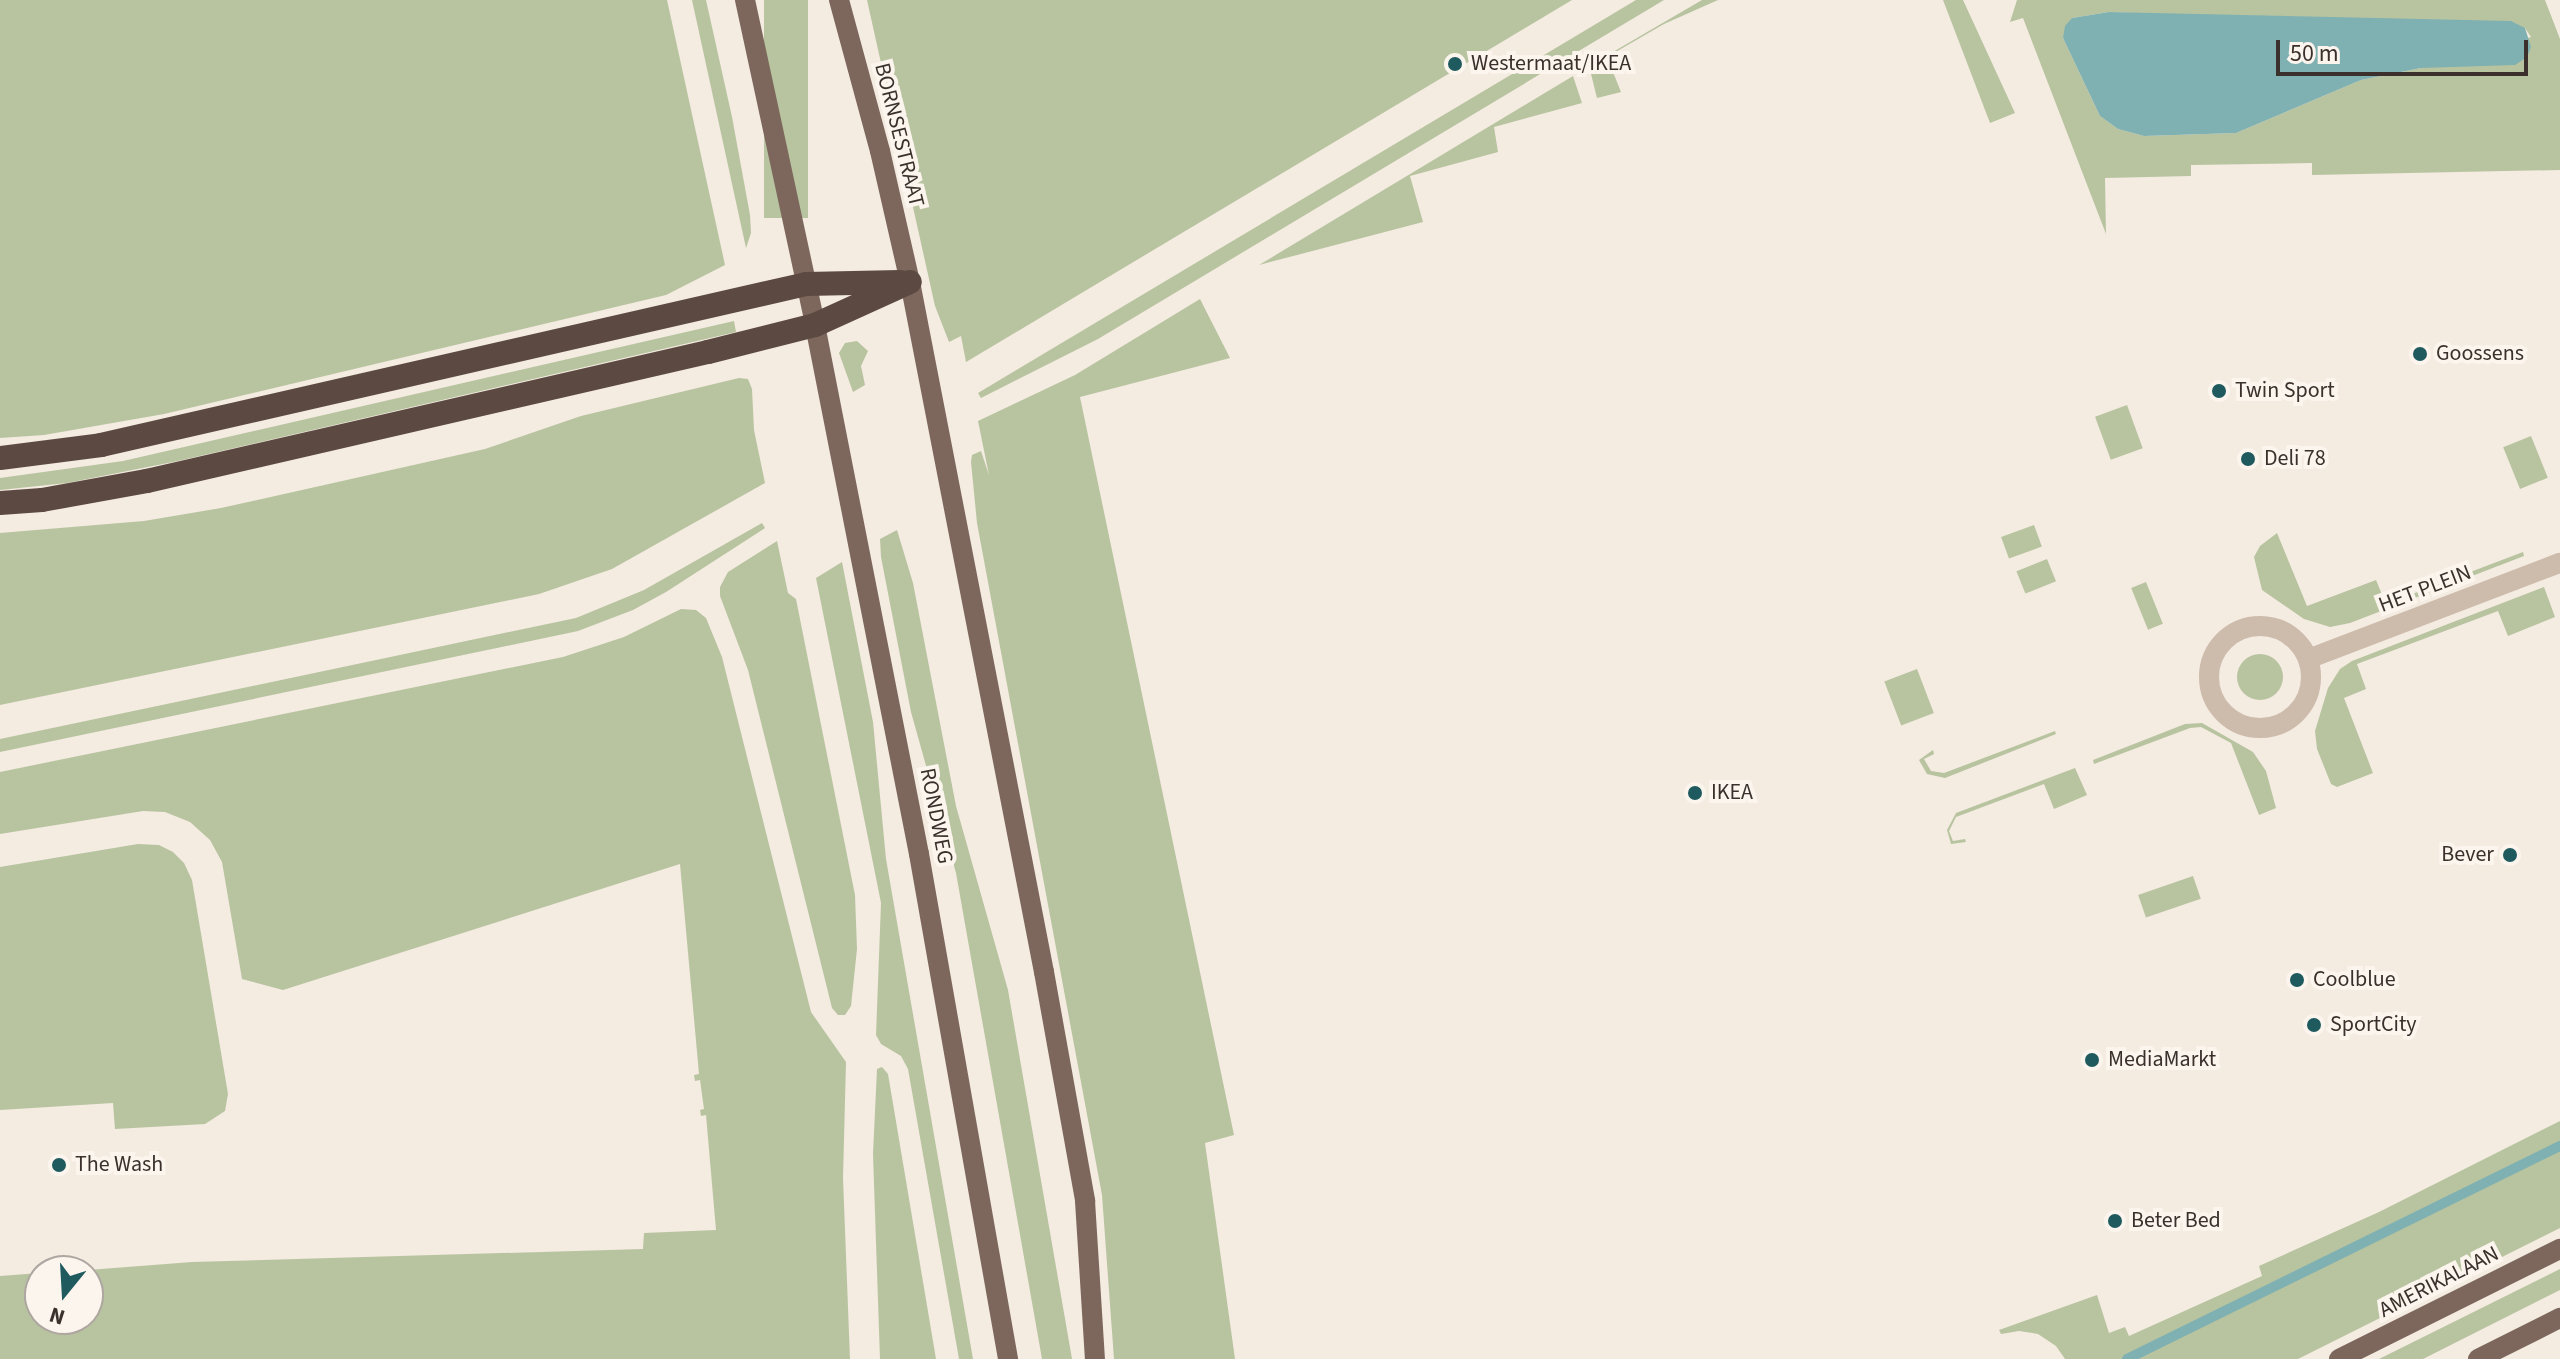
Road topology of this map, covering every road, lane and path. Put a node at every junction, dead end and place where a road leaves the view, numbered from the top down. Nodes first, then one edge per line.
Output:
1 (745, 0) edge
2 (839, 0) edge
3 (910, 282) junction
4 (806, 284) junction
5 (815, 325) junction
6 (0, 458) edge
7 (0, 503) edge
8 (2560, 563) edge
9 (2308, 659) junction
10 (2560, 1249) edge
11 (2560, 1318) edge
12 (1008, 1359) edge
13 (1095, 1359) edge
14 (2339, 1359) edge
15 (2478, 1359) edge

1 - 4 main road
2 - 3 main road, BORNSESTRAAT
3 - 4 highway
3 - 5 highway
3 - 13 main road
4 - 5 main road, RONDWEG
4 - 6 highway
5 - 7 highway
5 - 12 main road, RONDWEG
8 - 9 street, HET PLEIN
9 - 9 street
10 - 14 main road, AMERIKALAAN
11 - 15 main road

